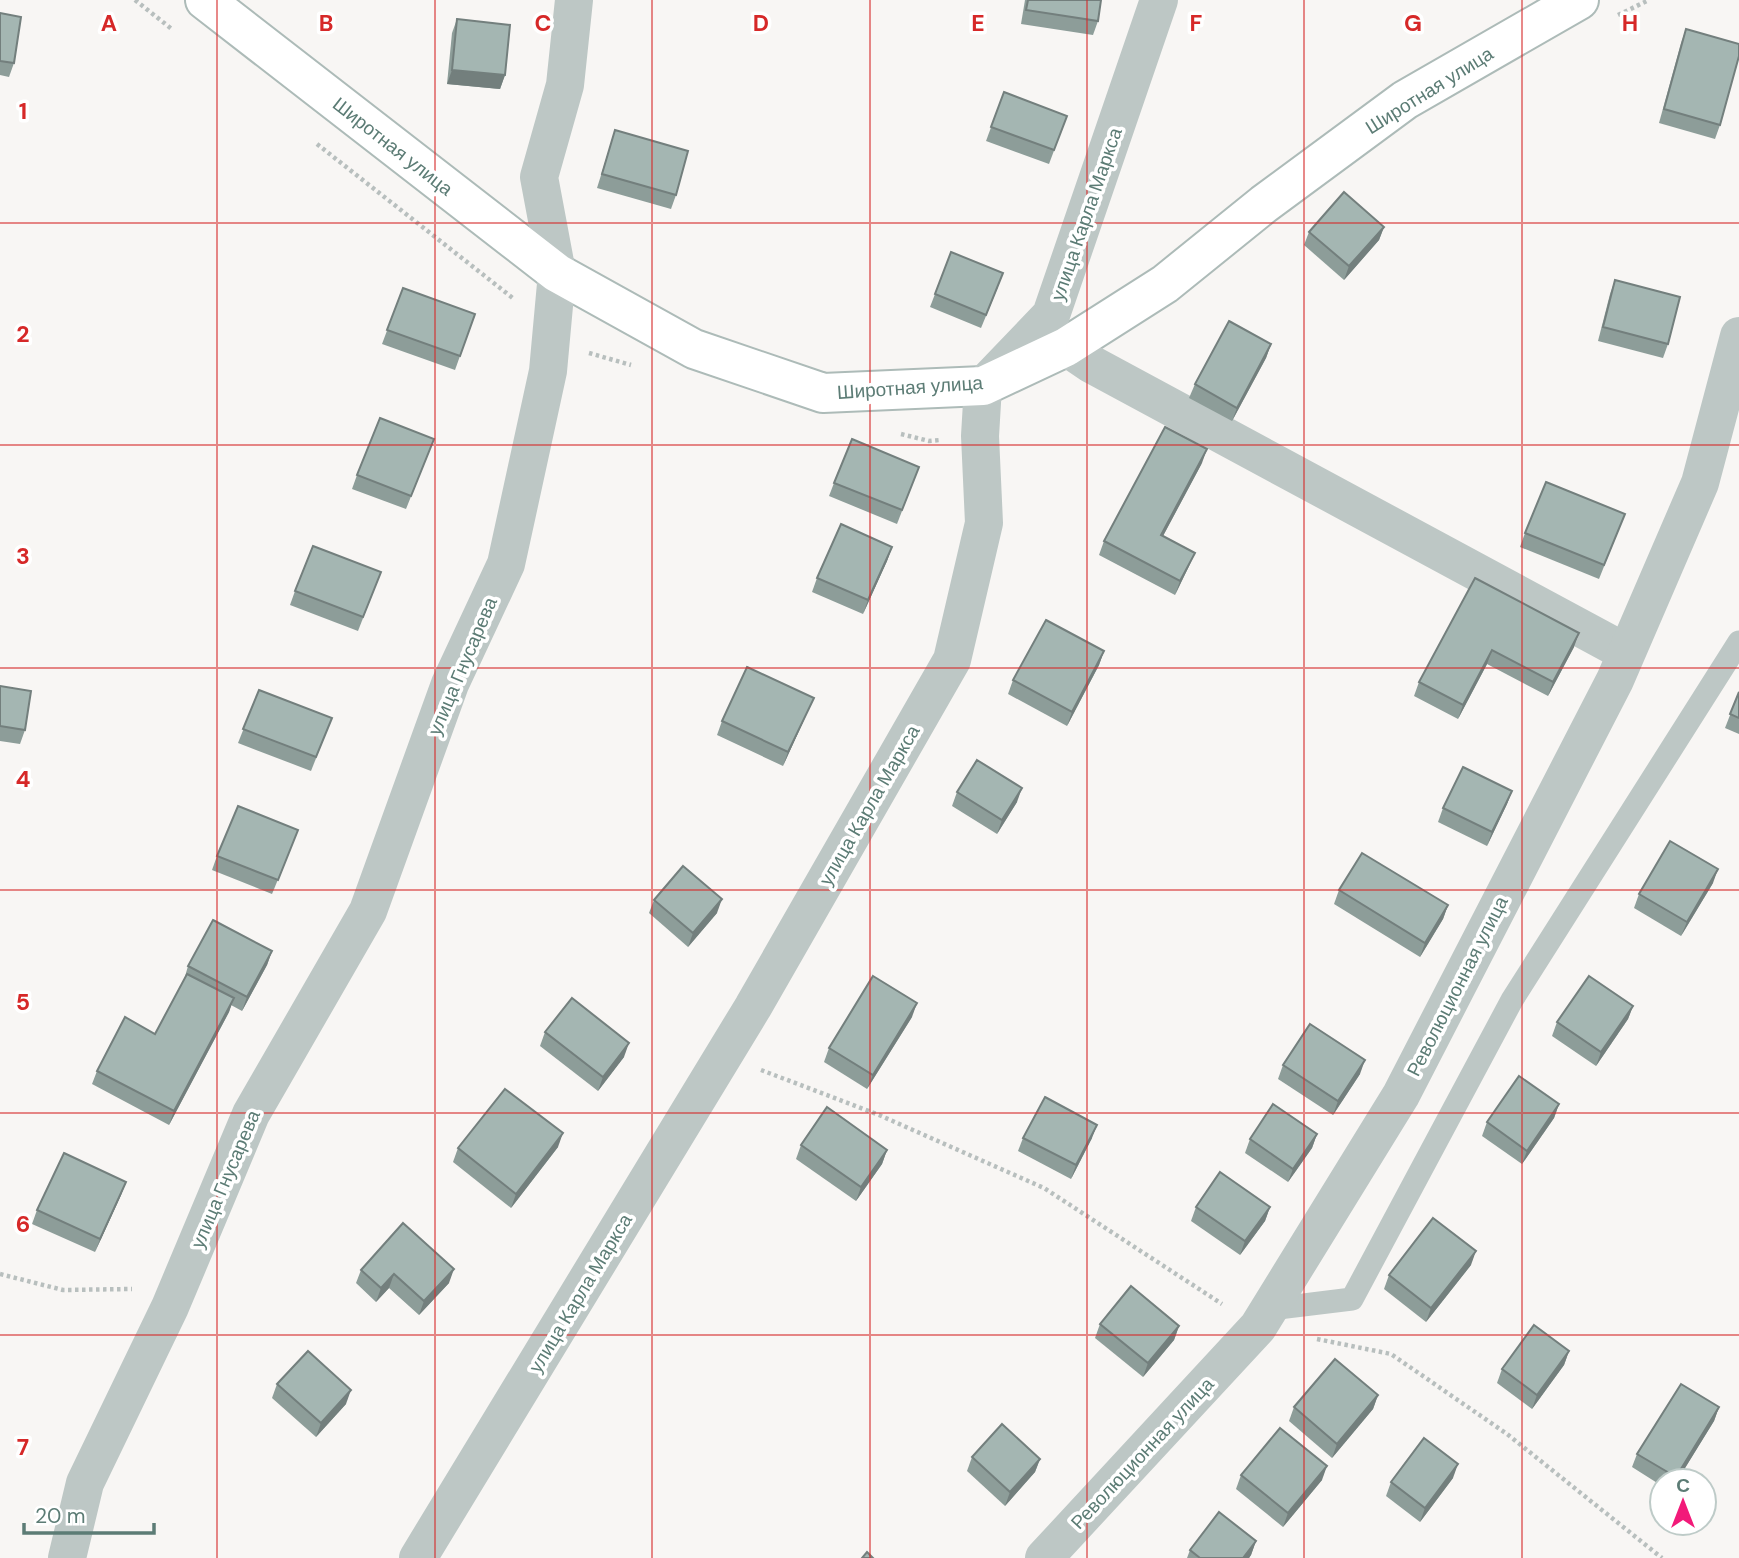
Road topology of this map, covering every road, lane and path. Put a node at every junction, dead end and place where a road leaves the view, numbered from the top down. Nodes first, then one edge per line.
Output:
1 (135, 0) edge
2 (205, 0) edge
3 (574, 0) edge
4 (1159, 0) edge
5 (1649, 0) edge
6 (1594, 10) edge
7 (178, 34) dead end
8 (306, 136) dead end
9 (557, 273) junction
10 (552, 327) junction
11 (1739, 336) edge
12 (1066, 347) junction
13 (633, 365) dead end
14 (983, 386) junction
15 (889, 431) dead end
16 (980, 436) junction
17 (1739, 642) edge
18 (1625, 652) junction
19 (724, 1056) junction
20 (0, 1274) edge
21 (178, 1288) junction
22 (1264, 1318) junction
23 (67, 1558) edge
24 (418, 1558) edge
25 (1044, 1558) edge
26 (1662, 1558) edge

1 - 7 path
2 - 9 main road, Широтная улица
3 - 9 street, улица Гнусарева
4 - 14 street, улица Карла Маркса
5 - 6 path
6 - 12 main road, Широтная улица
8 - 10 path
9 - 10 street, улица Гнусарева
9 - 14 main road, Широтная улица
10 - 13 path
10 - 21 street, улица Гнусарева
11 - 18 street, Революционная улица
12 - 14 main road, Широтная улица
12 - 18 street
14 - 16 street, улица Карла Маркса
15 - 16 path
16 - 19 street, улица Карла Маркса
17 - 22 lane
18 - 22 street, Революционная улица
19 - 22 path
19 - 24 street, улица Карла Маркса
20 - 21 path
21 - 23 street, улица Гнусарева
22 - 25 street, Революционная улица
22 - 26 path

